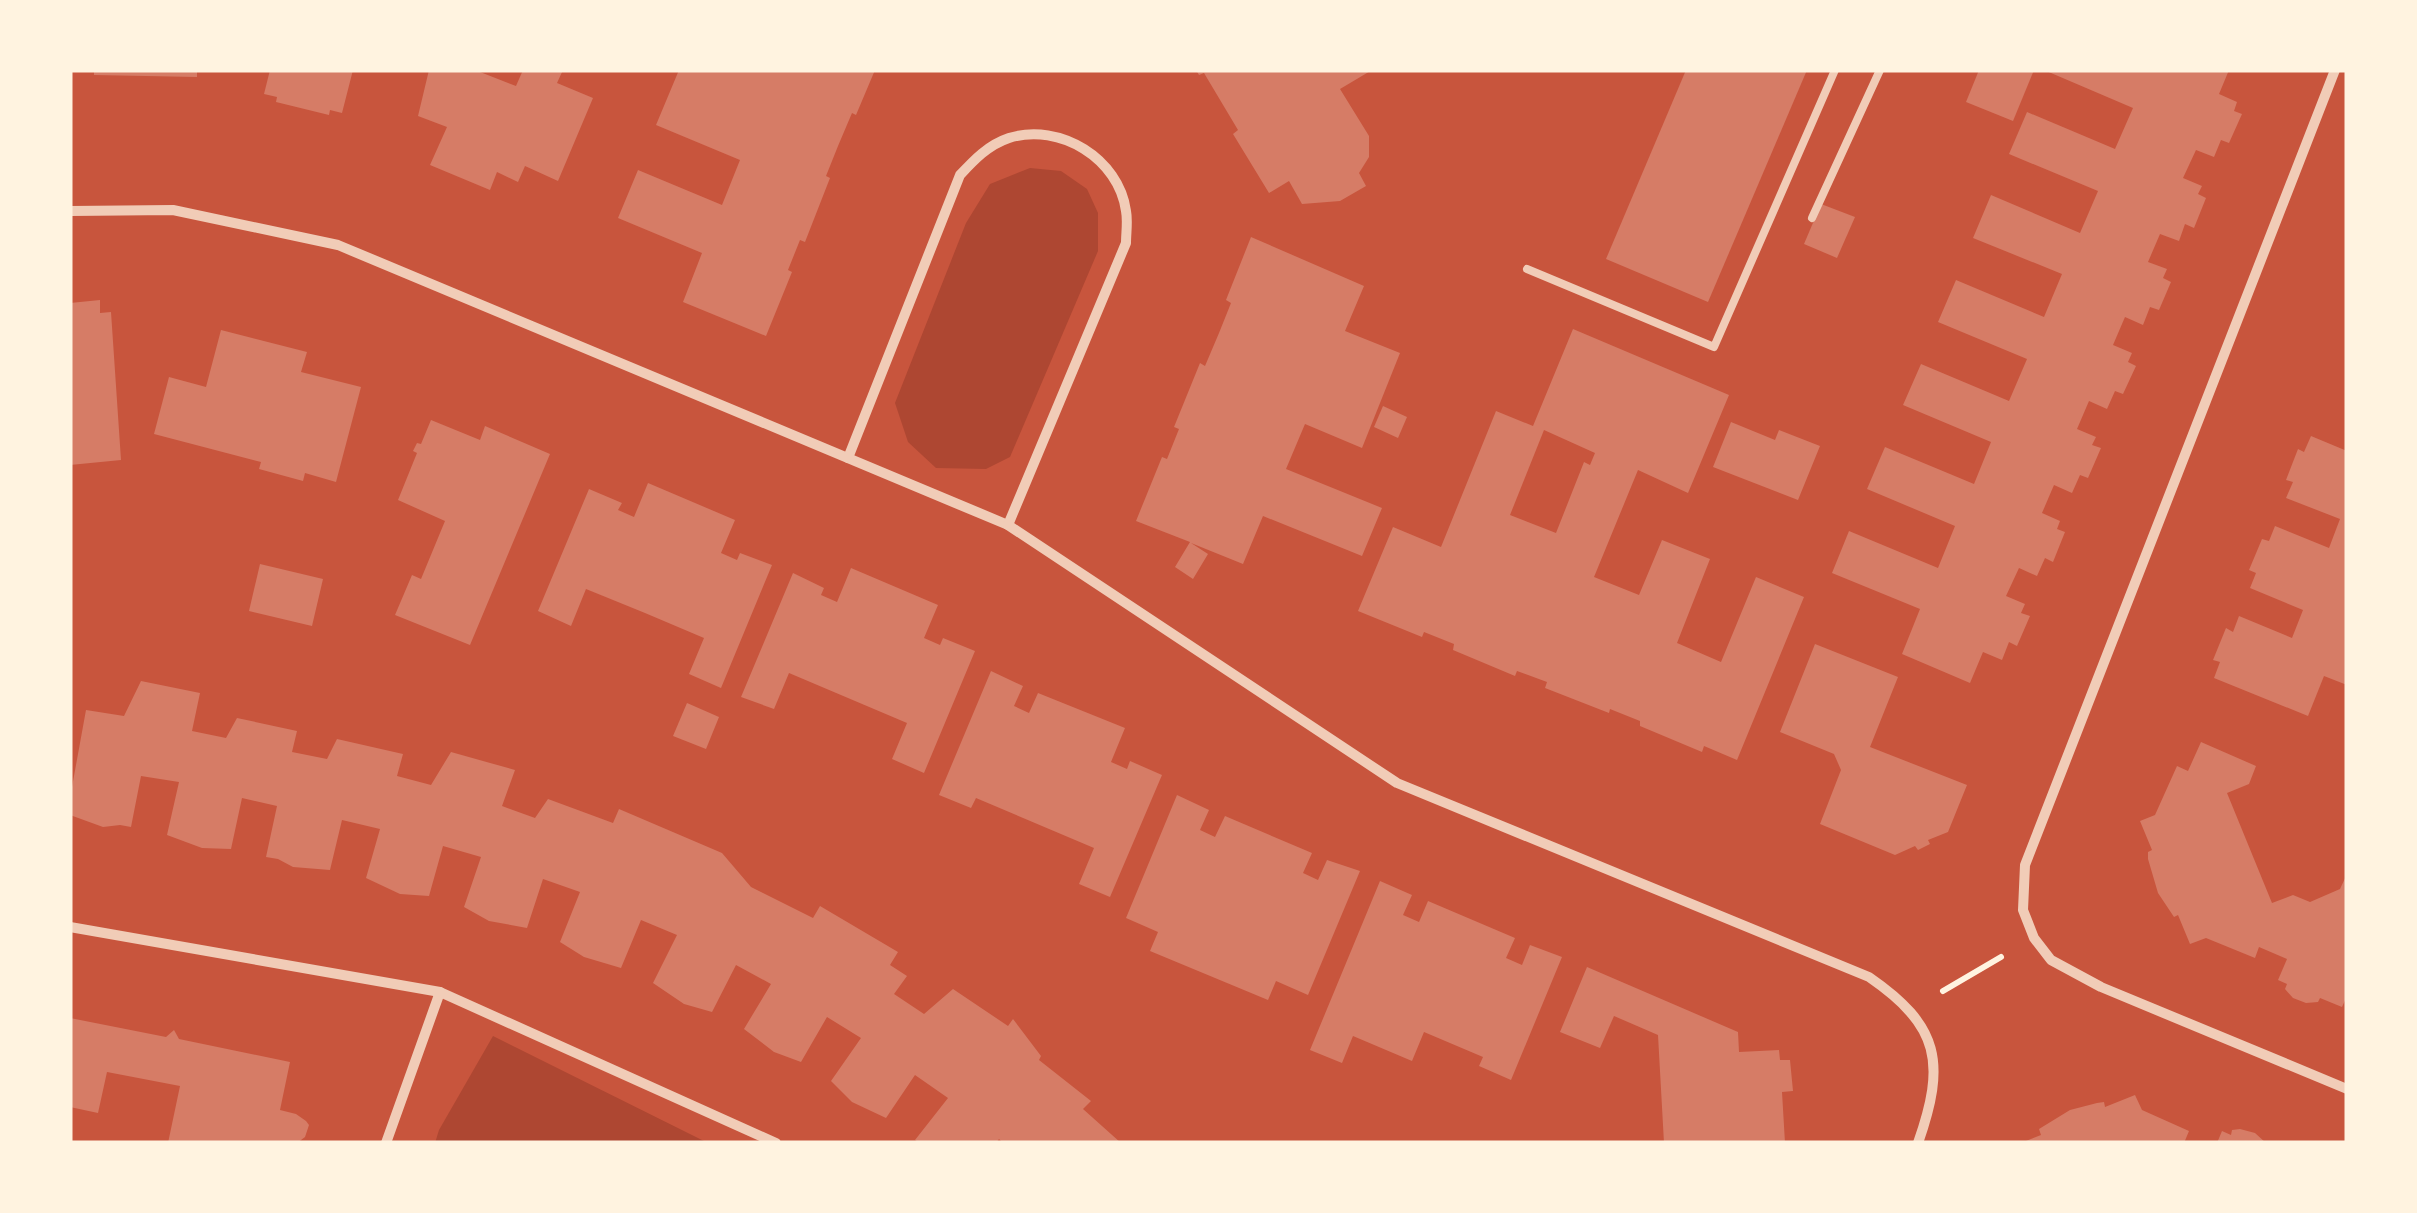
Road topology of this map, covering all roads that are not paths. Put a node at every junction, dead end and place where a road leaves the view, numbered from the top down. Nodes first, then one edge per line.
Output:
1 (1834, 70) edge
2 (1880, 70) edge
3 (2335, 70) edge
4 (70, 211) edge
5 (1812, 218) dead end
6 (1527, 269) dead end
7 (848, 458) junction
8 (1008, 526) junction
9 (70, 927) edge
10 (440, 992) junction
11 (2347, 1090) edge
12 (386, 1143) edge
13 (776, 1143) edge
14 (1918, 1143) edge

1 - 6 lane
2 - 5 lane
3 - 11 street
4 - 7 street
7 - 8 street
7 - 8 street
8 - 14 street
9 - 10 street
10 - 12 street
10 - 13 street

